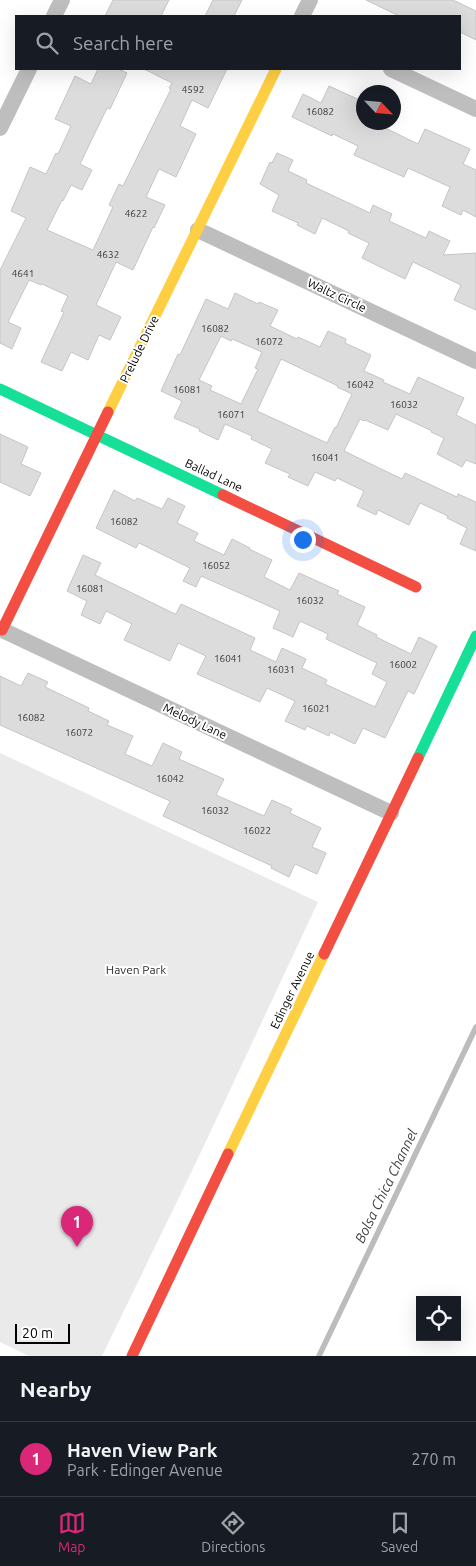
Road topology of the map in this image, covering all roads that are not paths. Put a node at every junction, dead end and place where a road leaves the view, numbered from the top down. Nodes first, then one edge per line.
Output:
1 (62, 0) edge
2 (310, 0) edge
3 (54, 15) edge
4 (302, 15) edge
5 (29, 70) edge
6 (276, 70) edge
7 (393, 70) edge
8 (476, 109) edge
9 (0, 128) edge
10 (198, 230) junction
11 (476, 361) edge
12 (0, 389) edge
13 (97, 435) junction
14 (416, 586) dead end
15 (1, 629) edge
16 (476, 636) edge
17 (391, 813) junction
18 (132, 1356) edge

1 - 3 street
2 - 4 street
5 - 9 street
6 - 10 street, Prelude Drive
7 - 8 street
10 - 11 street, Waltz Circle
10 - 13 street, Prelude Drive
12 - 13 street, Ballad Lane
13 - 14 street, Ballad Lane
13 - 15 street, Prelude Drive
15 - 17 street, Melody Lane
16 - 17 street, Edinger Avenue
17 - 18 street, Edinger Avenue

